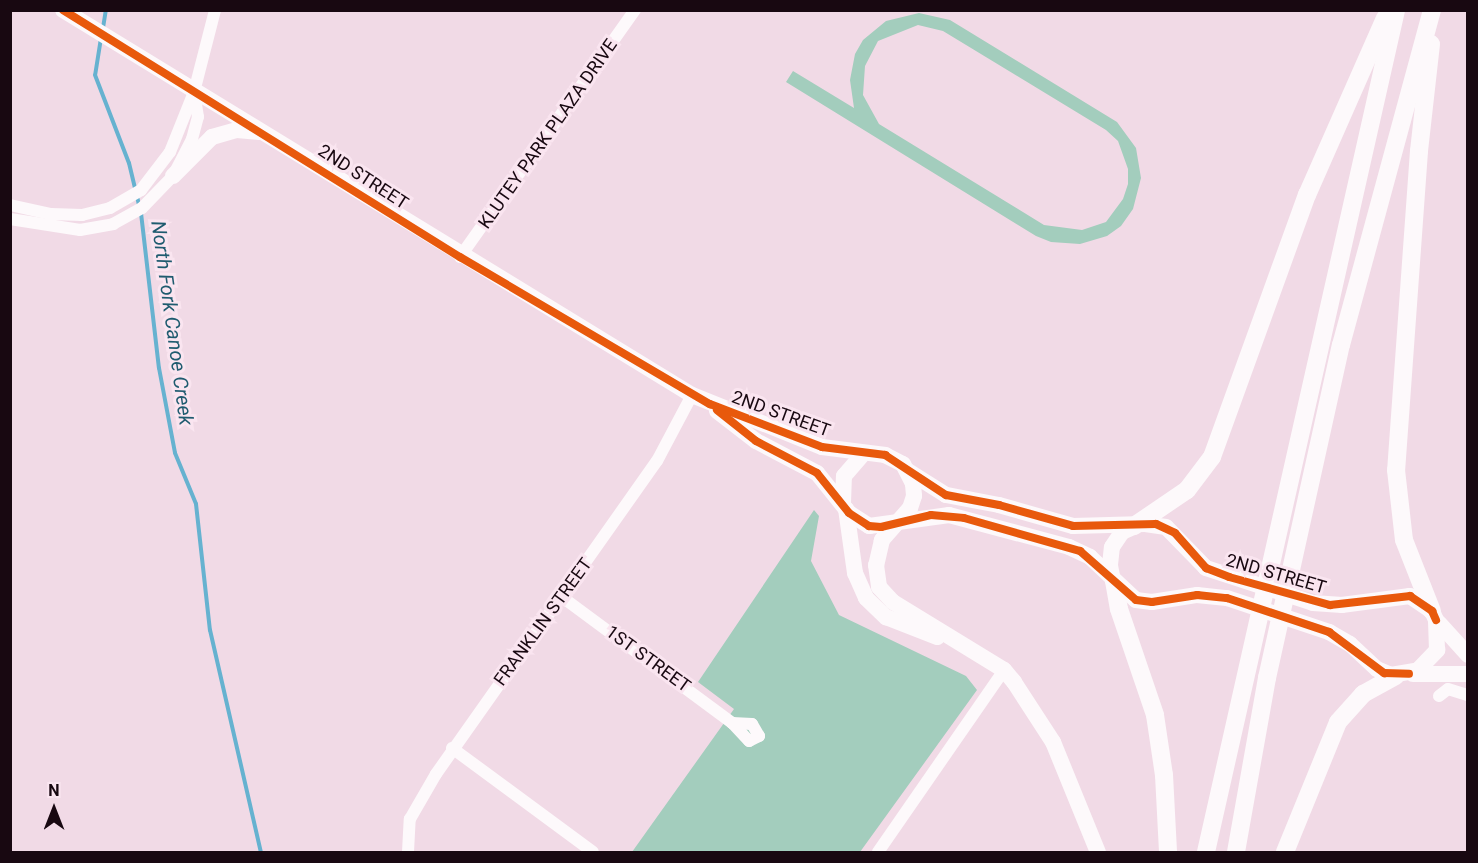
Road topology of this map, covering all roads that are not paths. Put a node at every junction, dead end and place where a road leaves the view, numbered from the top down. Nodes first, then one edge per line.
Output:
1 (63, 10) edge
2 (214, 10) edge
3 (635, 10) edge
4 (1388, 10) edge
5 (1396, 10) edge
6 (1433, 10) edge
7 (194, 92) junction
8 (268, 134) junction
9 (165, 179) junction
10 (10, 205) edge
11 (10, 219) edge
12 (460, 257) junction
13 (692, 395) junction
14 (710, 404) junction
15 (863, 454) junction
16 (908, 471) junction
17 (844, 505) junction
18 (892, 524) junction
19 (1134, 526) junction
20 (1113, 581) junction
21 (562, 597) junction
22 (1434, 616) junction
23 (968, 650) junction
24 (1467, 654) edge
25 (1004, 670) junction
26 (1467, 674) edge
27 (1402, 675) junction
28 (1467, 695) edge
29 (1439, 696) dead end
30 (732, 723) dead end
31 (452, 748) junction
32 (408, 852) edge
33 (593, 852) edge
34 (878, 852) edge
35 (1098, 852) edge
36 (1168, 852) edge
37 (1206, 852) edge
38 (1236, 852) edge
39 (1285, 852) edge

1 - 7 main road, 2ND STREET
2 - 7 street
3 - 12 street, KLUTEY PARK PLAZA DRIVE
4 - 19 highway
5 - 37 highway
6 - 22 highway
6 - 38 highway
7 - 8 main road, 2ND STREET
7 - 9 street
8 - 9 main road
8 - 12 main road, 2ND STREET
9 - 10 street
9 - 11 street
12 - 13 main road, 2ND STREET
13 - 14 main road, 2ND STREET
13 - 21 street, FRANKLIN STREET
14 - 15 main road, 2ND STREET
14 - 17 main road, 2ND STREET
15 - 16 main road, 2ND STREET
15 - 17 main road
16 - 18 main road
16 - 19 main road, 2ND STREET
17 - 18 main road, 2ND STREET
17 - 23 main road
18 - 20 main road, 2ND STREET
18 - 23 main road
19 - 20 main road
19 - 22 main road, 2ND STREET
20 - 27 main road, 2ND STREET
20 - 36 highway
21 - 30 street, 1ST STREET
21 - 31 street, FRANKLIN STREET
22 - 24 main road, 2ND STREET
22 - 27 main road
23 - 25 main road
25 - 34 street
25 - 35 main road
26 - 27 main road
27 - 39 highway
28 - 29 street
31 - 32 street, FRANKLIN STREET
31 - 33 street

